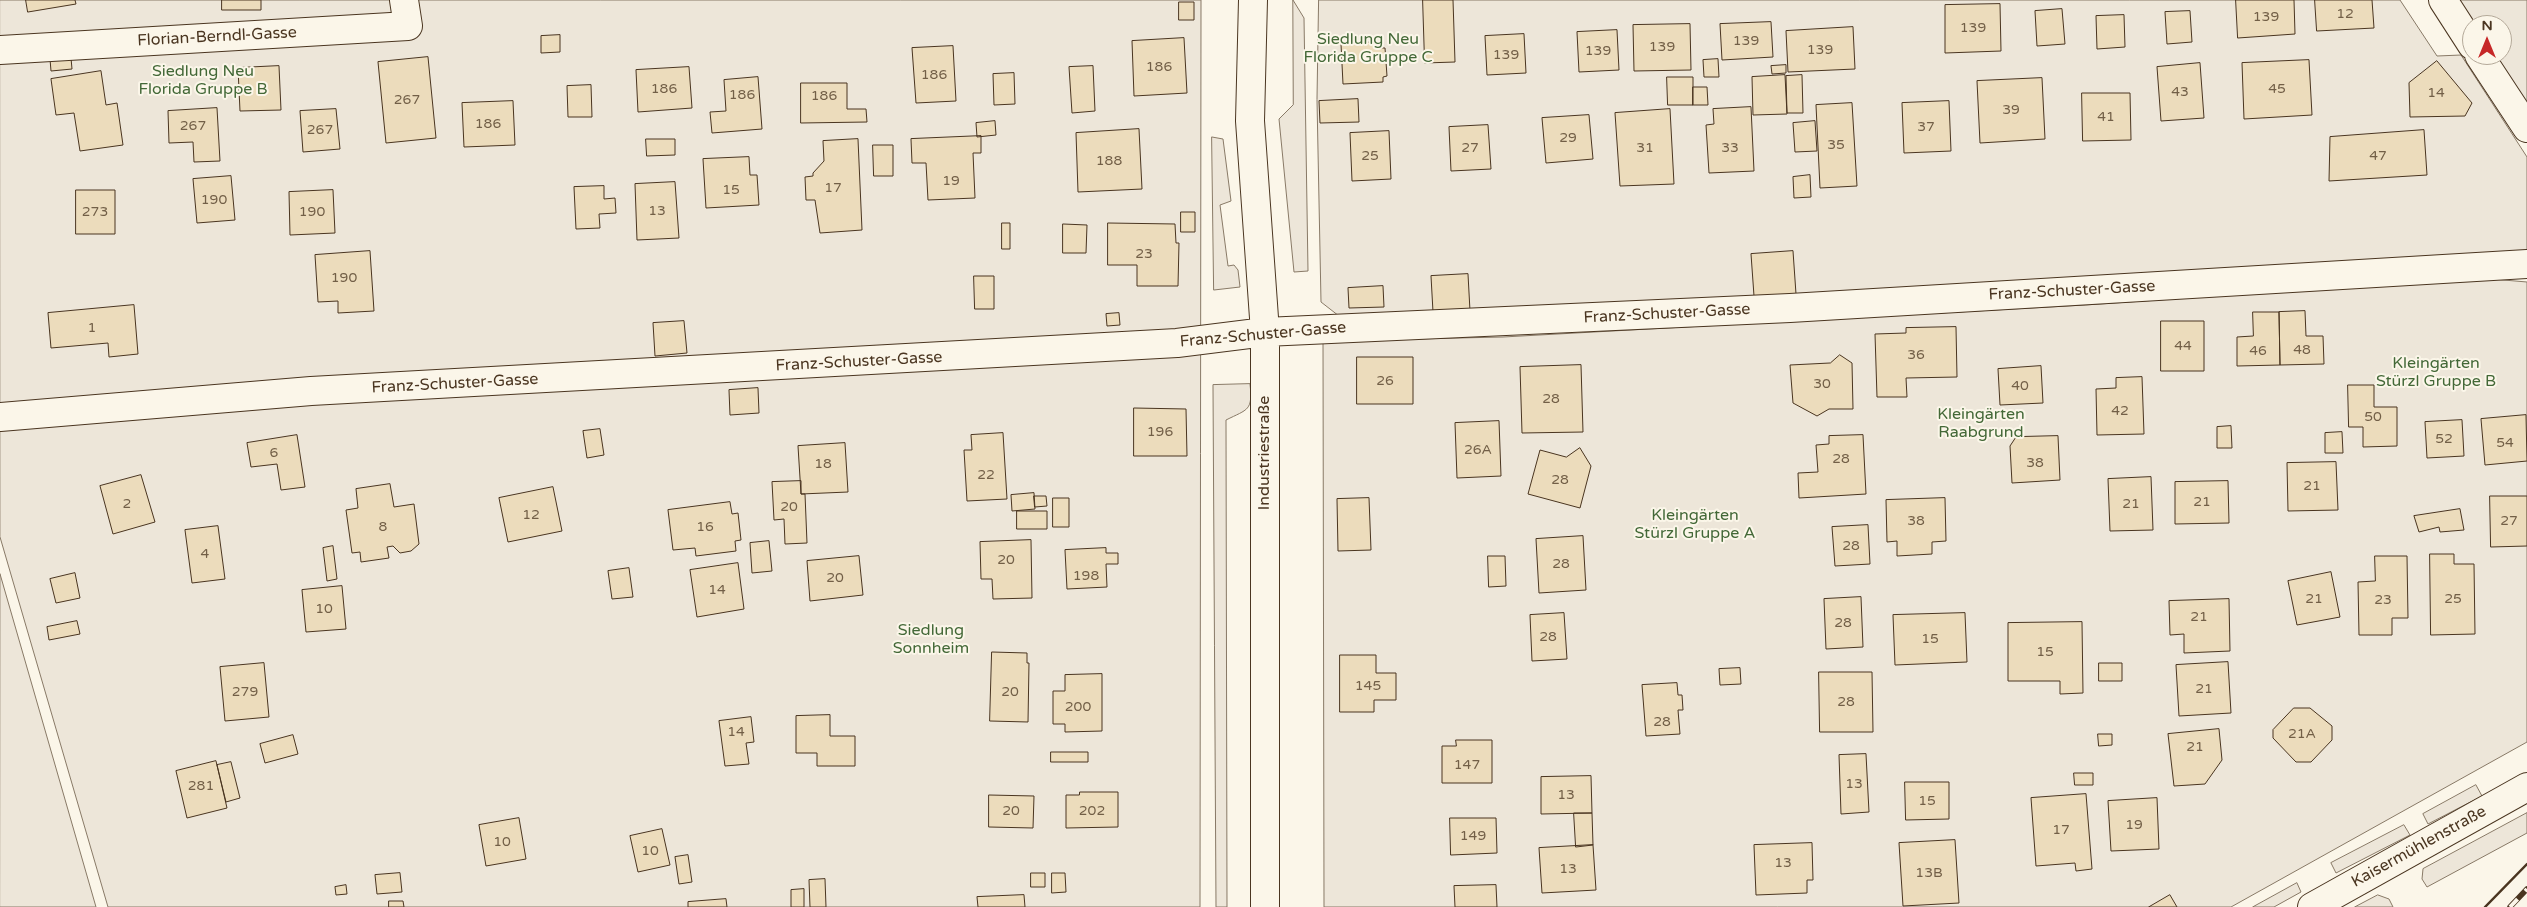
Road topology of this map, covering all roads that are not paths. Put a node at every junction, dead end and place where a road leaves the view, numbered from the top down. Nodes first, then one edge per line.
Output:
1 (404, 0) edge
2 (1253, 0) edge
3 (2442, 0) edge
4 (2462, 30) edge
5 (0, 50) edge
6 (2486, 65) edge
7 (2527, 128) edge
8 (2527, 264) edge
9 (1265, 332) junction
10 (0, 417) edge
11 (2527, 786) edge
12 (1265, 907) edge
13 (2312, 907) edge

1 - 5 street, Florian-Berndl-Gasse
2 - 9 street, Industriestraße
3 - 4 street
6 - 7 street
8 - 9 street, Franz-Schuster-Gasse
9 - 10 street, Franz-Schuster-Gasse
9 - 12 street, Industriestraße
11 - 13 street, Kaisermühlenstraße

